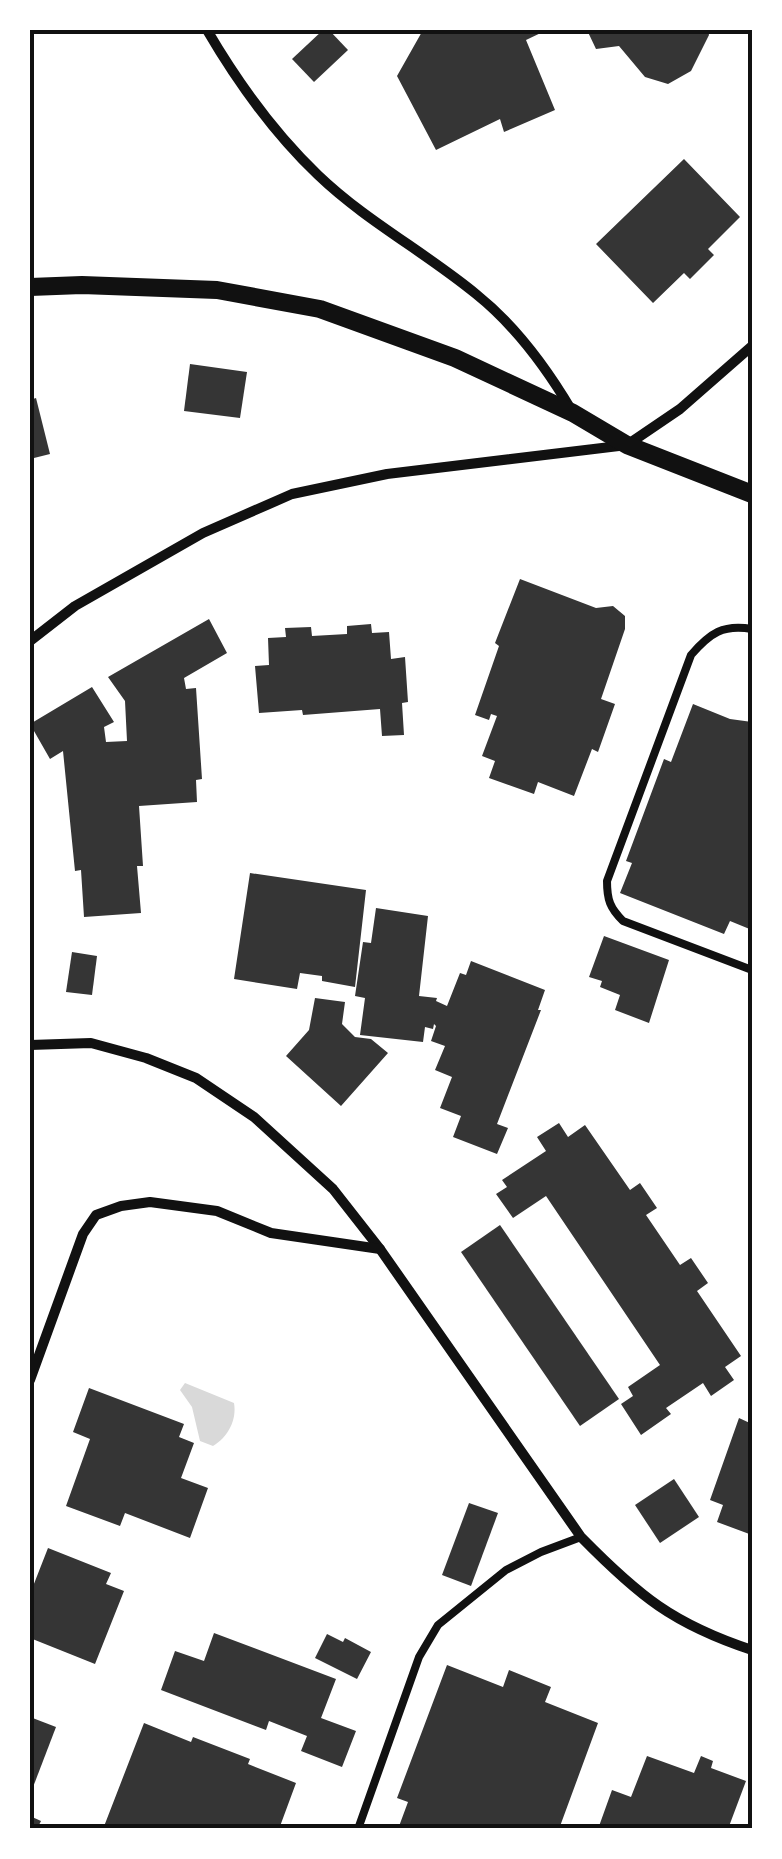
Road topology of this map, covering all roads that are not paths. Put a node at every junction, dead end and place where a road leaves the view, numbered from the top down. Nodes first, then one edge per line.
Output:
1 (206, 30) edge
2 (30, 287) edge
3 (752, 346) edge
4 (573, 413) junction
5 (627, 445) junction
6 (752, 494) edge
7 (752, 629) edge
8 (30, 641) edge
9 (752, 970) edge
10 (30, 1045) edge
11 (380, 1249) junction
12 (30, 1380) edge
13 (582, 1537) junction
14 (752, 1650) edge
15 (358, 1829) edge

1 - 4 street
2 - 4 street
3 - 5 street
4 - 5 street
5 - 6 street
5 - 8 street
7 - 9 lane
10 - 11 street
11 - 12 street
11 - 13 street
13 - 14 street
13 - 15 lane

